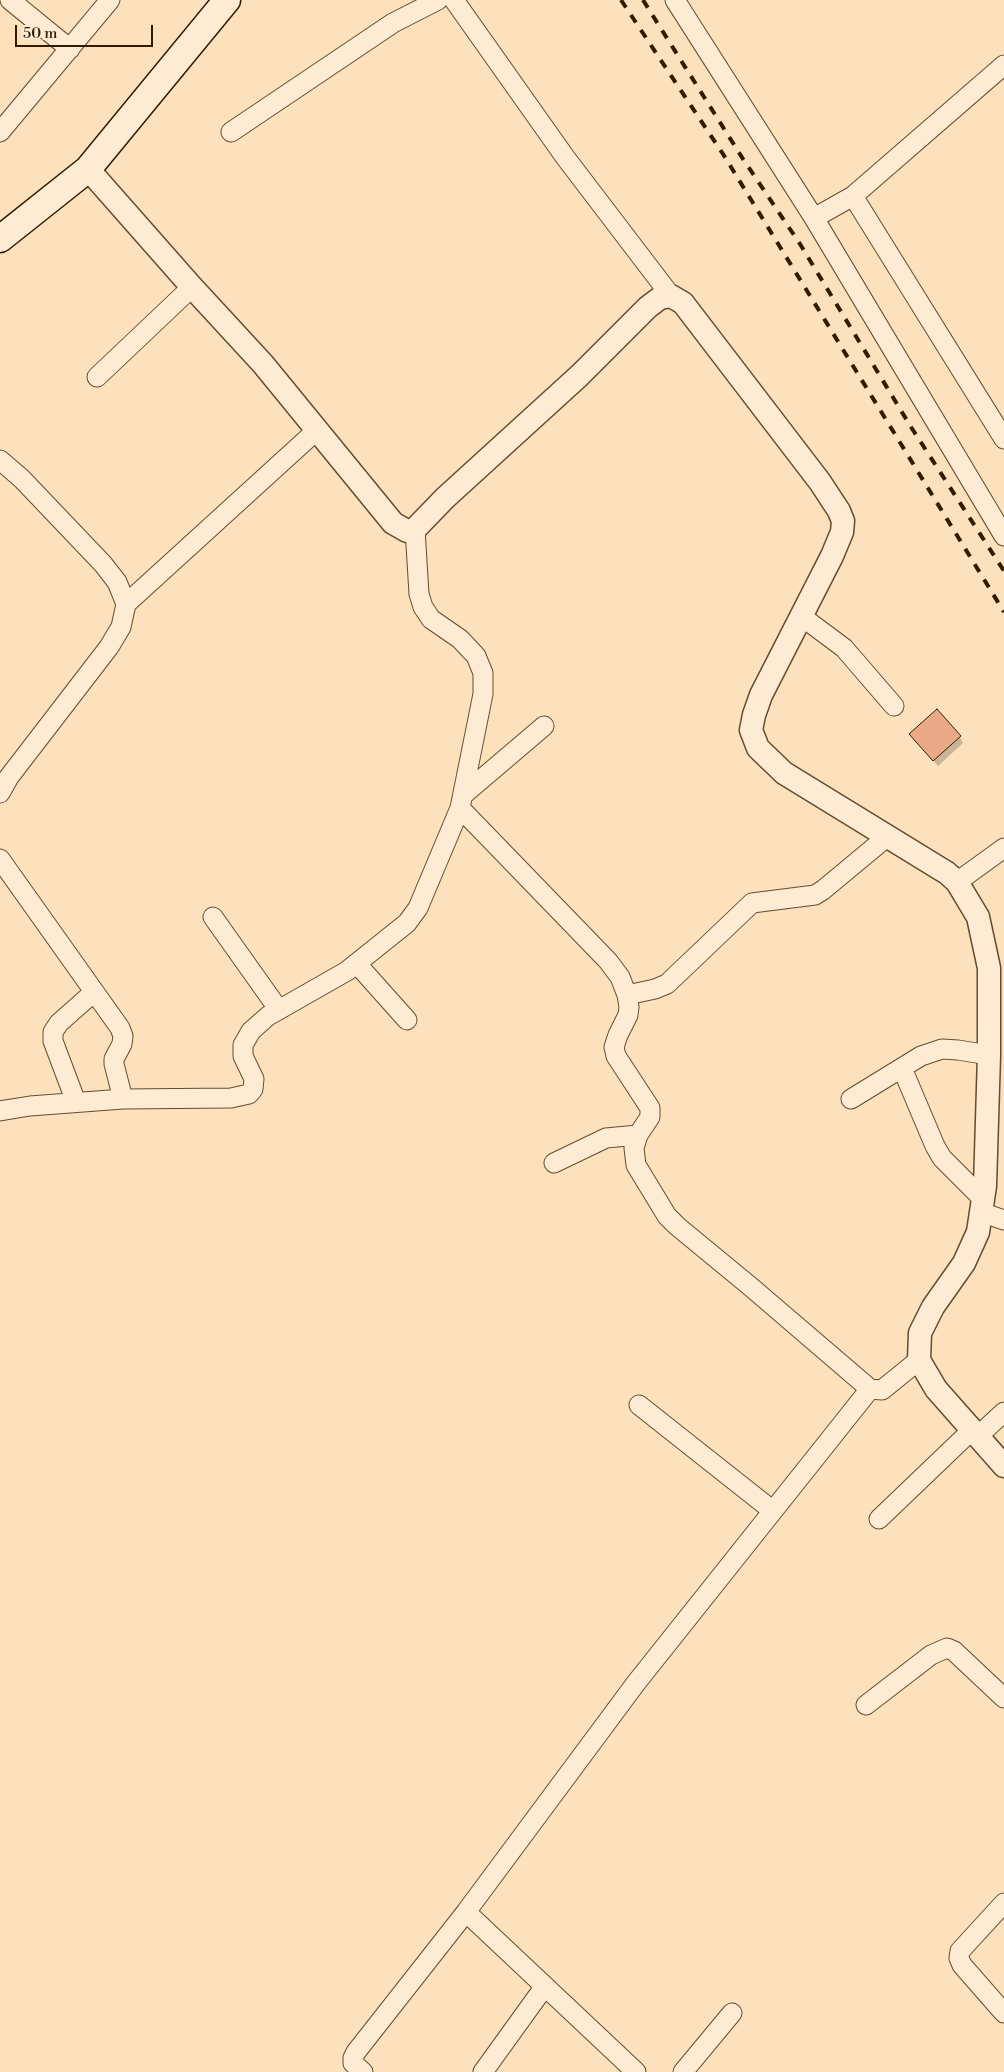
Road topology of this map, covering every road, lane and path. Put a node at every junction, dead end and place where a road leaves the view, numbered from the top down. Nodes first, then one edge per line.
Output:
1 (10, 0) edge
2 (110, 0) edge
3 (227, 0) edge
4 (438, 0) edge
5 (454, 0) edge
6 (675, 0) edge
7 (70, 49) junction
8 (1004, 65) edge
9 (0, 132) edge
10 (231, 132) dead end
11 (88, 169) junction
12 (853, 196) junction
13 (814, 218) junction
14 (0, 239) edge
15 (192, 287) junction
16 (671, 296) junction
17 (97, 377) dead end
18 (317, 430) junction
19 (1004, 439) edge
20 (0, 460) edge
21 (415, 529) junction
22 (1004, 536) edge
23 (126, 604) junction
24 (801, 616) junction
25 (894, 706) dead end
26 (544, 726) dead end
27 (0, 794) edge
28 (462, 801) junction
29 (888, 836) junction
30 (1004, 848) edge
31 (0, 859) edge
32 (957, 882) junction
33 (213, 917) dead end
34 (357, 964) junction
35 (94, 992) junction
36 (627, 995) junction
37 (279, 1010) junction
38 (407, 1020) dead end
39 (994, 1045) edge
40 (902, 1068) junction
41 (123, 1099) junction
42 (851, 1099) dead end
43 (76, 1102) junction
44 (0, 1110) edge
45 (638, 1135) junction
46 (554, 1163) dead end
47 (982, 1206) junction
48 (1004, 1220) edge
49 (919, 1360) junction
50 (870, 1389) junction
51 (639, 1405) dead end
52 (1004, 1412) edge
53 (975, 1433) junction
54 (1004, 1466) edge
55 (773, 1511) junction
56 (879, 1518) dead end
57 (1004, 1698) edge
58 (866, 1705) dead end
59 (1004, 1903) edge
60 (466, 1912) junction
61 (545, 1986) junction
62 (732, 2013) dead end
63 (1004, 2013) edge
64 (363, 2072) edge
65 (483, 2072) edge
66 (636, 2072) edge
67 (683, 2072) edge

1 - 7 street
2 - 7 street
3 - 11 main road
4 - 10 street
5 - 16 street
6 - 13 street
7 - 9 street
8 - 12 street
11 - 14 main road
11 - 15 street
12 - 13 street
12 - 19 street
13 - 22 street
15 - 17 street
15 - 18 street
16 - 21 street
16 - 24 street
18 - 21 street
18 - 23 street
20 - 23 street
21 - 28 street
23 - 27 street
24 - 25 street
24 - 29 street
26 - 28 street
28 - 34 street
28 - 36 street
29 - 32 street
29 - 36 street
30 - 32 street
31 - 35 street
32 - 39 street
33 - 37 street
34 - 37 street
34 - 38 street
35 - 41 street
35 - 43 street
36 - 45 street
37 - 41 street
39 - 40 street
39 - 47 street
40 - 42 street
40 - 47 street
41 - 43 street
43 - 44 street
45 - 46 street
45 - 50 street
47 - 48 street
47 - 49 street
49 - 50 street
49 - 53 street
50 - 55 street
51 - 55 street
52 - 53 street
53 - 54 street
53 - 56 street
55 - 60 street
57 - 58 street
59 - 63 street
60 - 61 street
60 - 64 street
61 - 65 street
61 - 66 street
62 - 67 street

